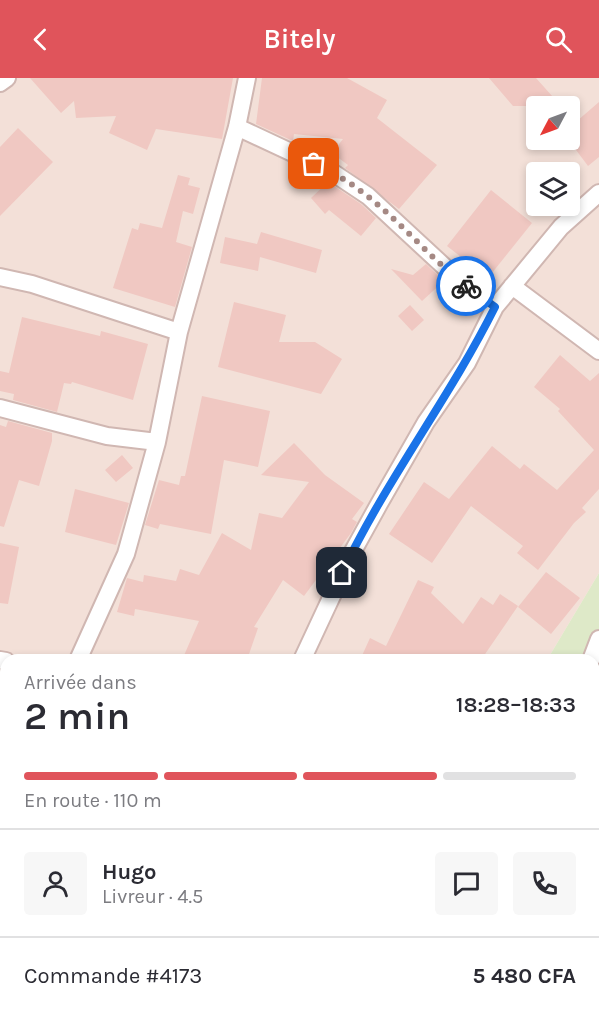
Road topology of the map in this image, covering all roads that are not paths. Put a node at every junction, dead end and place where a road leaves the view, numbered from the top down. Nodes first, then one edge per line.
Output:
1 (7, 78) edge
2 (247, 78) edge
3 (0, 83) edge
4 (237, 127) junction
5 (599, 193) edge
6 (0, 278) edge
7 (512, 286) junction
8 (495, 307) junction
9 (179, 332) junction
10 (599, 351) edge
11 (0, 408) edge
12 (157, 442) junction
13 (599, 639) edge
14 (81, 654) edge
15 (305, 654) edge
16 (593, 654) edge

1 - 3 street
2 - 4 street
4 - 8 street
4 - 9 street
5 - 7 street
6 - 9 street
7 - 8 street
7 - 10 street
8 - 15 street
9 - 12 street
11 - 12 street
12 - 14 street
13 - 16 street

